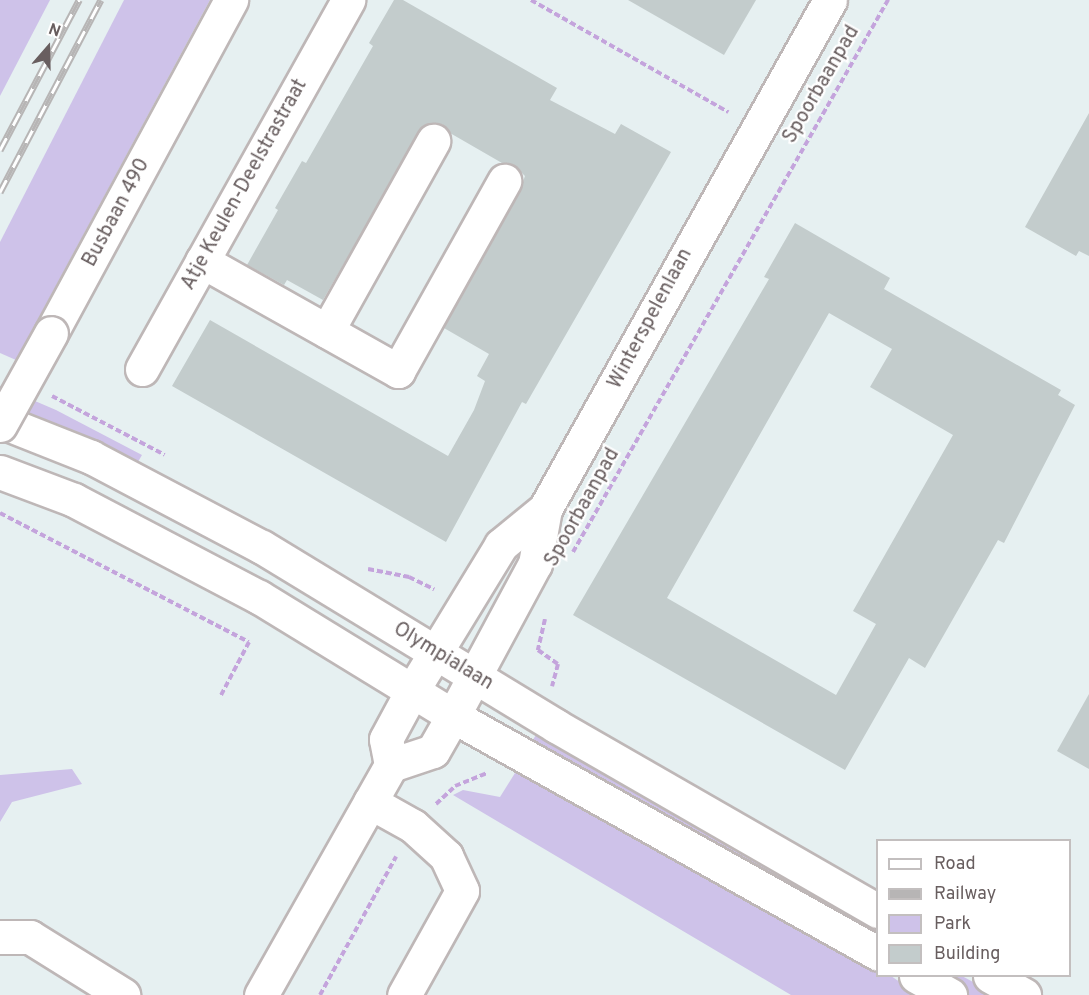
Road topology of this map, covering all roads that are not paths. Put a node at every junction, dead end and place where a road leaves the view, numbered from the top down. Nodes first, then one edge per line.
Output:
1 (231, 0) edge
2 (348, 0) edge
3 (830, 0) edge
4 (433, 141) dead end
5 (504, 181) dead end
6 (202, 261) junction
7 (327, 331) junction
8 (142, 369) dead end
9 (0, 423) edge
10 (0, 472) edge
11 (545, 509) junction
12 (435, 653) junction
13 (475, 676) junction
14 (412, 691) junction
15 (453, 716) junction
16 (391, 765) junction
17 (370, 802) junction
18 (876, 910) edge
19 (0, 937) edge
20 (876, 953) edge
21 (919, 977) edge
22 (993, 977) edge
23 (123, 995) edge
24 (261, 995) edge
25 (404, 995) edge
26 (950, 995) edge
27 (1024, 995) edge

1 - 9 street, Busbaan 490, bridge
2 - 6 street, Atje Keulen-Deelstrastraat
3 - 11 street, Winterspelenlaan
4 - 7 street
5 - 7 street
6 - 7 street
6 - 8 street, Atje Keulen-Deelstrastraat
9 - 12 street, Olympialaan
10 - 14 street
11 - 12 street, Winterspelenlaan
11 - 13 street, Winterspelenlaan
12 - 13 street, Olympialaan
12 - 14 street, Winterspelenlaan
13 - 15 street, Winterspelenlaan
13 - 18 street, Olympialaan
14 - 15 street
14 - 16 street, Winterspelenlaan
15 - 16 street, Winterspelenlaan
15 - 20 street
16 - 17 street
17 - 24 street
17 - 25 street
19 - 23 street
21 - 26 street
22 - 27 street

